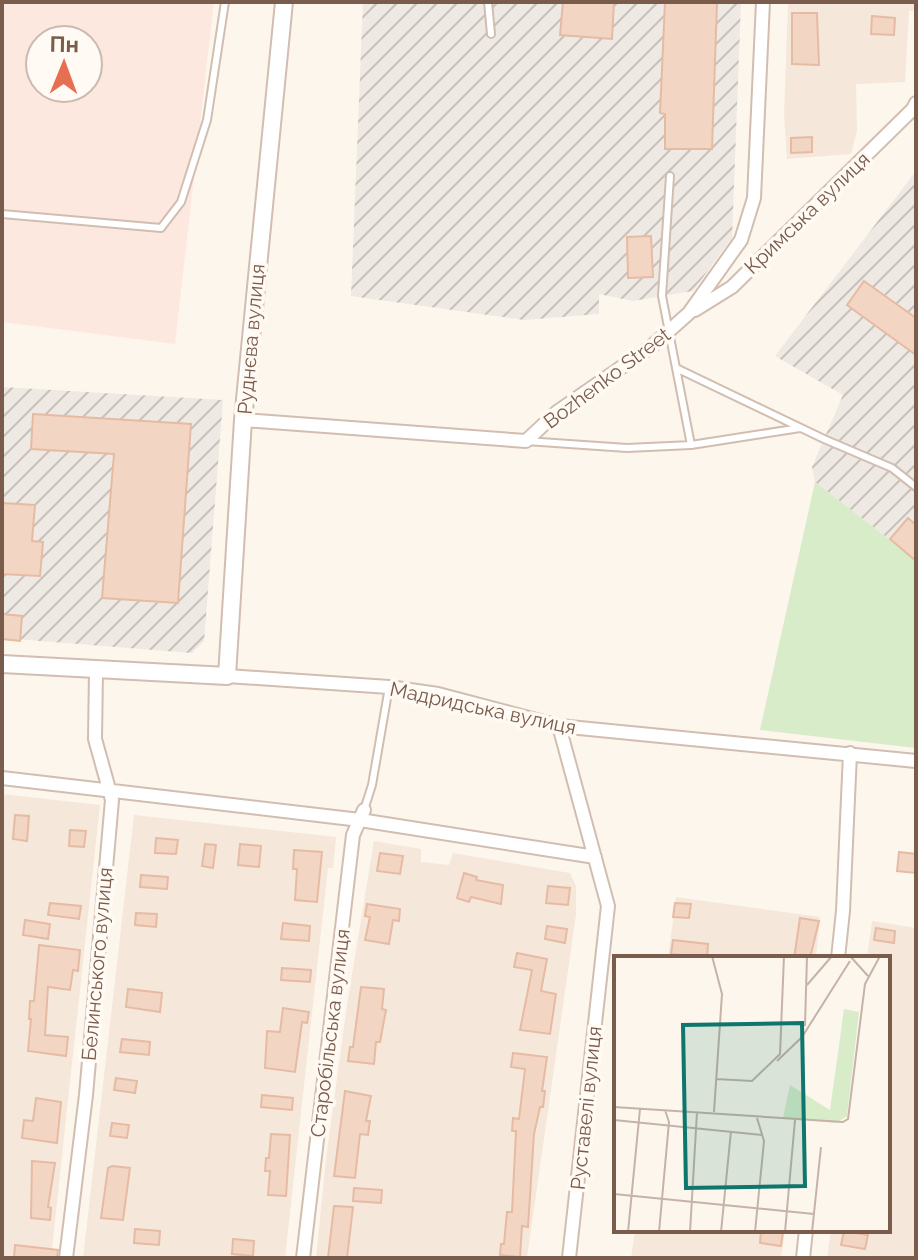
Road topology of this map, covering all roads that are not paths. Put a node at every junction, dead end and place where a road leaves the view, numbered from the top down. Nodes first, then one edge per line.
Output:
1 (225, 2) edge
2 (284, 2) edge
3 (488, 2) edge
4 (763, 2) edge
5 (491, 34) dead end
6 (916, 103) edge
7 (670, 176) dead end
8 (2, 214) edge
9 (689, 313) junction
10 (669, 332) junction
11 (676, 368) junction
12 (243, 420) junction
13 (800, 428) junction
14 (526, 441) junction
15 (691, 445) junction
16 (916, 487) edge
17 (2, 664) edge
18 (96, 671) junction
19 (227, 676) junction
20 (389, 687) junction
21 (559, 726) junction
22 (850, 753) junction
23 (916, 761) edge
24 (2, 778) edge
25 (109, 791) junction
26 (362, 815) junction
27 (595, 857) junction
28 (838, 956) edge
29 (806, 1232) edge
30 (66, 1258) edge
31 (303, 1258) edge
32 (569, 1258) edge
33 (803, 1258) edge

1 - 8 lane
2 - 12 street, Руднєва вулиця
3 - 5 lane
4 - 9 street, Bozhenko Street
6 - 9 street, Кримська вулиця
7 - 10 lane
9 - 10 street, Bozhenko Street
10 - 11 lane
10 - 14 street, Bozhenko Street
11 - 13 lane
11 - 15 lane
12 - 14 street, Bozhenko Street
12 - 19 street, Руднєва вулиця
13 - 15 lane
13 - 16 lane
14 - 15 lane
17 - 18 street, Мадридська вулиця
18 - 19 street, Мадридська вулиця
18 - 25 street, Белинського вулиця
19 - 20 street, Мадридська вулиця
20 - 21 street, Мадридська вулиця
20 - 26 lane
21 - 22 street, Мадридська вулиця
21 - 27 street, Руставелі вулиця
22 - 23 street, Мадридська вулиця
22 - 28 street
24 - 25 street
25 - 26 street
25 - 30 street, Белинського вулиця
26 - 27 street
26 - 31 street, Старобільська вулиця
27 - 32 street, Руставелі вулиця
29 - 33 street

